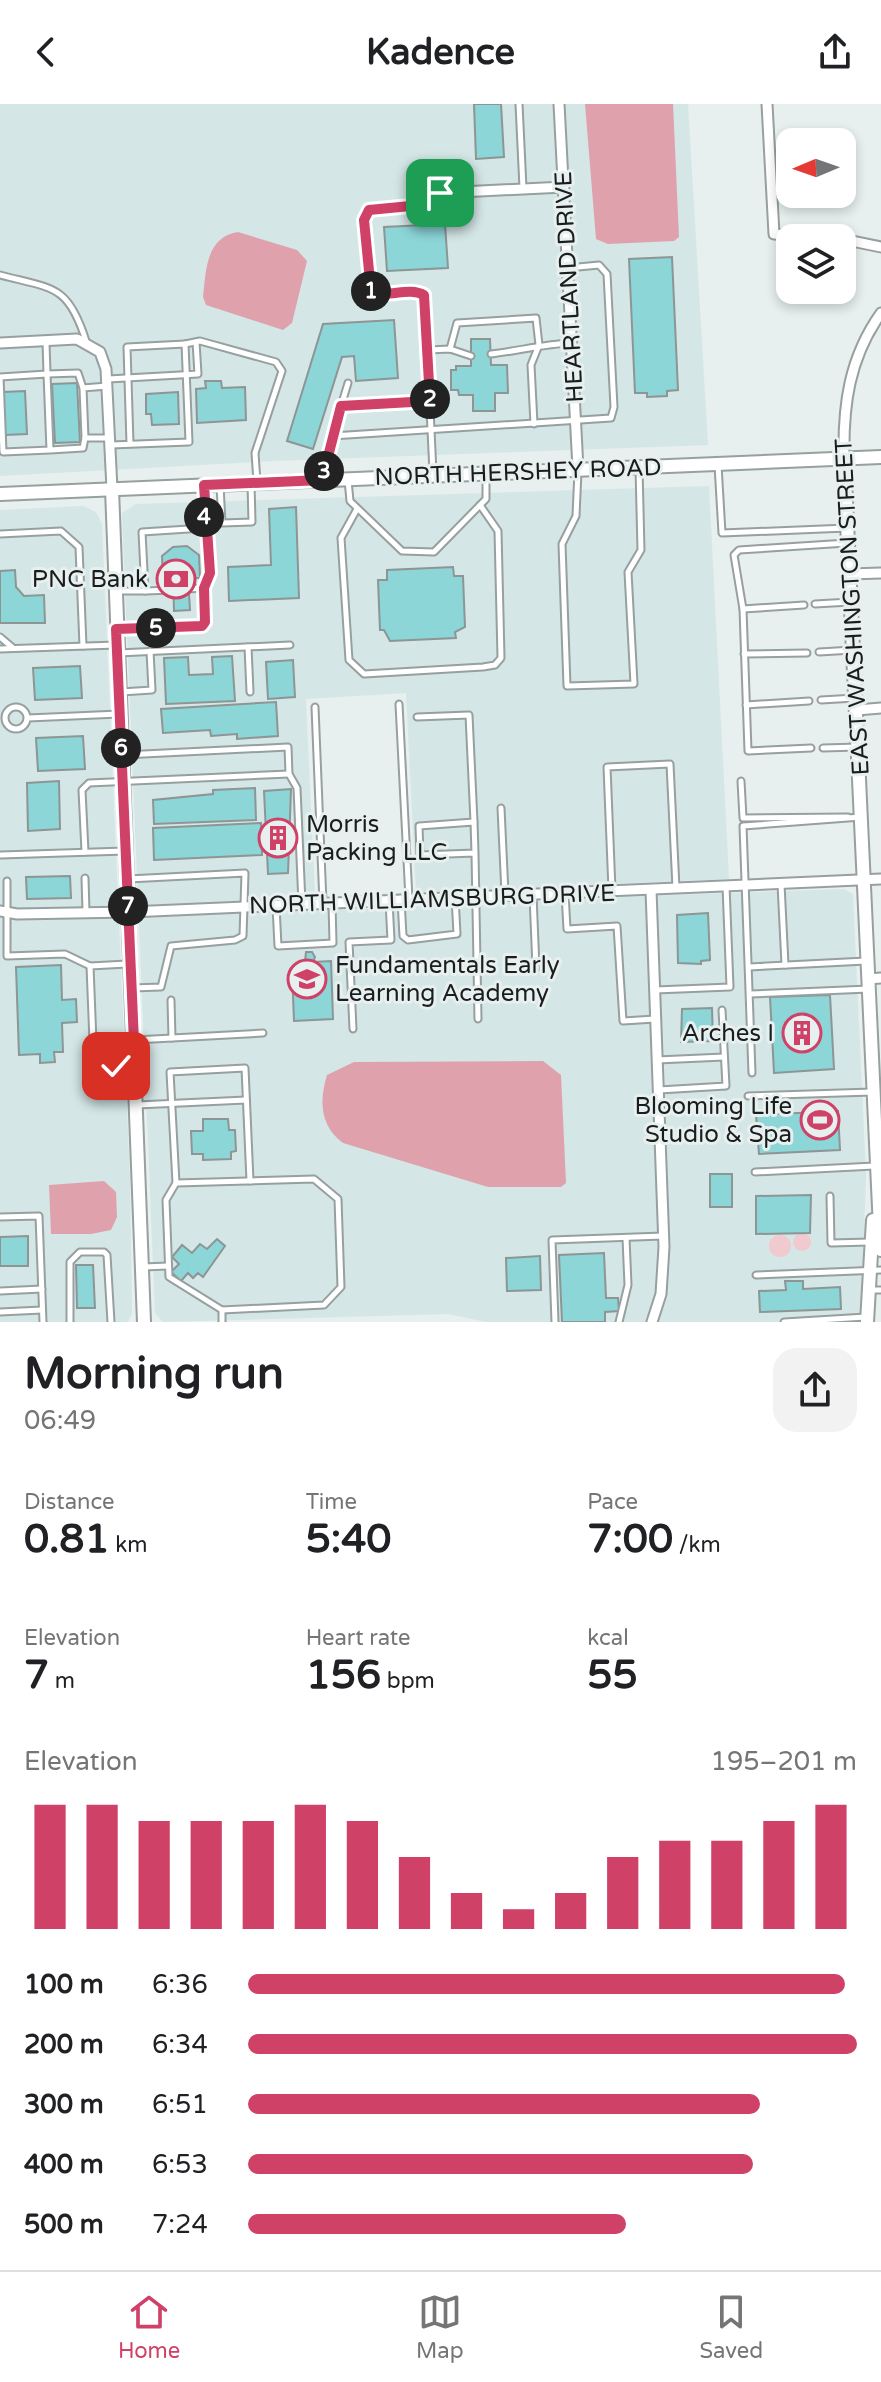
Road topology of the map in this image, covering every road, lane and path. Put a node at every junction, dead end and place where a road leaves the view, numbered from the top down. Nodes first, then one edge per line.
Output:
1 (519, 104) edge
2 (559, 104) edge
3 (767, 104) edge
4 (564, 187) junction
5 (523, 189) junction
6 (440, 193) joint
7 (776, 234) edge
8 (856, 242) edge
9 (881, 247) edge
10 (568, 268) junction
11 (0, 275) edge
12 (881, 313) edge
13 (46, 341) junction
14 (86, 341) junction
15 (196, 342) junction
16 (0, 343) edge
17 (571, 343) junction
18 (185, 344) junction
19 (539, 345) junction
20 (450, 349) junction
21 (428, 350) junction
22 (491, 354) dead end
23 (471, 356) dead end
24 (47, 374) junction
25 (186, 374) junction
26 (128, 378) junction
27 (107, 383) junction
28 (348, 383) dead end
29 (82, 393) junction
30 (430, 401) junction
31 (341, 406) junction
32 (576, 421) junction
33 (534, 424) junction
34 (431, 430) junction
35 (332, 436) junction
36 (85, 438) junction
37 (110, 441) junction
38 (130, 444) junction
39 (50, 450) junction
40 (881, 457) edge
41 (844, 458) junction
42 (718, 464) junction
43 (639, 467) junction
44 (578, 469) junction
45 (486, 473) junction
46 (434, 475) junction
47 (348, 479) junction
48 (322, 480) junction
49 (254, 483) junction
50 (220, 484) junction
51 (204, 485) junction
52 (112, 489) junction
53 (0, 494) edge
54 (480, 505) junction
55 (357, 509) junction
56 (204, 528) junction
57 (847, 528) junction
58 (0, 534) edge
59 (848, 543) junction
60 (881, 573) edge
61 (849, 574) junction
62 (204, 588) junction
63 (188, 589) dead end
64 (173, 590) dead end
65 (115, 591) junction
66 (145, 591) junction
67 (851, 601) junction
68 (815, 604) dead end
69 (804, 605) dead end
70 (743, 609) junction
71 (116, 629) junction
72 (0, 637) edge
73 (290, 645) dead end
74 (83, 646) junction
75 (248, 647) junction
76 (13, 648) junction
77 (0, 649) edge
78 (117, 649) junction
79 (853, 650) junction
80 (150, 651) junction
81 (819, 652) dead end
82 (807, 653) dead end
83 (744, 654) junction
84 (119, 692) junction
85 (250, 692) dead end
86 (821, 700) dead end
87 (809, 701) dead end
88 (399, 704) dead end
89 (856, 704) junction
90 (746, 705) junction
91 (315, 707) dead end
92 (881, 708) edge
93 (120, 714) junction
94 (417, 717) dead end
95 (28, 718) junction
96 (2, 719) edge
97 (858, 747) junction
98 (811, 748) dead end
99 (823, 748) dead end
100 (122, 755) junction
101 (289, 774) junction
102 (122, 781) junction
103 (741, 781) dead end
104 (501, 808) dead end
105 (855, 817) junction
106 (474, 822) junction
107 (126, 851) junction
108 (85, 852) junction
109 (475, 853) junction
110 (1, 855) edge
111 (85, 878) dead end
112 (127, 879) junction
113 (881, 879) edge
114 (863, 880) junction
115 (7, 881) dead end
116 (781, 884) junction
117 (726, 886) junction
118 (746, 886) junction
119 (676, 889) junction
120 (651, 890) junction
121 (612, 891) junction
122 (565, 893) junction
123 (532, 894) junction
124 (505, 895) junction
125 (475, 896) junction
126 (455, 897) junction
127 (405, 899) junction
128 (389, 900) junction
129 (328, 903) junction
130 (302, 904) junction
131 (276, 905) junction
132 (247, 906) junction
133 (4, 912) edge
134 (129, 912) junction
135 (86, 913) junction
136 (867, 961) junction
137 (131, 964) junction
138 (785, 965) junction
139 (90, 966) junction
140 (749, 967) junction
141 (536, 968) dead end
142 (873, 982) edge
143 (132, 988) junction
144 (655, 990) junction
145 (750, 994) junction
146 (171, 1000) dead end
147 (722, 1010) dead end
148 (478, 1019) dead end
149 (656, 1019) junction
150 (353, 1029) dead end
151 (263, 1033) dead end
152 (172, 1038) junction
153 (134, 1040) junction
154 (724, 1057) junction
155 (657, 1060) junction
156 (135, 1065) junction
157 (877, 1067) edge
158 (752, 1073) dead end
159 (658, 1090) junction
160 (873, 1092) junction
161 (748, 1096) dead end
162 (246, 1100) junction
163 (171, 1103) junction
164 (136, 1105) junction
165 (878, 1118) edge
166 (878, 1150) edge
167 (875, 1166) junction
168 (755, 1172) dead end
169 (250, 1181) junction
170 (176, 1183) junction
171 (830, 1196) dead end
172 (879, 1197) edge
173 (877, 1212) edge
174 (0, 1217) edge
175 (663, 1236) junction
176 (626, 1238) junction
177 (877, 1247) edge
178 (168, 1266) junction
179 (142, 1267) junction
180 (874, 1270) edge
181 (756, 1275) dead end
182 (42, 1289) junction
183 (874, 1290) edge
184 (0, 1291) edge
185 (42, 1310) junction
186 (222, 1310) junction
187 (0, 1312) edge
188 (833, 1320) edge
189 (867, 1320) edge
190 (43, 1322) edge
191 (70, 1322) edge
192 (111, 1322) edge
193 (144, 1322) edge
194 (222, 1322) edge
195 (555, 1322) edge
196 (619, 1322) edge
197 (652, 1322) edge
198 (784, 1322) edge

1 - 5 lane
2 - 4 street, HEARTLAND DRIVE
3 - 7 street
4 - 5 street
4 - 10 street, HEARTLAND DRIVE
5 - 6 street
6 - 21 lane
8 - 9 street
10 - 17 street, HEARTLAND DRIVE
10 - 32 lane
11 - 14 lane
12 - 41 street, EAST WASHINGTON STREET
13 - 14 street
13 - 16 street
13 - 24 lane
14 - 27 street
15 - 18 lane
15 - 25 lane
15 - 49 lane
17 - 19 lane
17 - 32 street, HEARTLAND DRIVE
18 - 25 lane
18 - 26 lane
19 - 20 lane
19 - 22 lane
19 - 33 lane
20 - 21 lane
20 - 23 lane
21 - 30 lane
24 - 29 lane
24 - 39 lane
24 - 39 lane
25 - 26 lane
25 - 38 lane
26 - 27 lane
26 - 38 lane
27 - 29 lane
27 - 37 street
28 - 31 lane
29 - 36 lane
30 - 31 lane
30 - 34 lane
31 - 35 lane
32 - 33 lane
32 - 44 street, HEARTLAND DRIVE
33 - 34 lane
34 - 35 lane
34 - 46 lane
35 - 48 lane
36 - 37 lane
36 - 39 lane
37 - 38 lane
37 - 52 street
40 - 41 main road, NORTH HERSHEY ROAD
41 - 42 main road, NORTH HERSHEY ROAD
41 - 57 main road, EAST WASHINGTON STREET
42 - 43 main road, NORTH HERSHEY ROAD
42 - 57 lane
43 - 44 main road, NORTH HERSHEY ROAD
43 - 44 lane
44 - 45 main road, NORTH HERSHEY ROAD
45 - 46 main road, NORTH HERSHEY ROAD
45 - 54 lane
46 - 47 main road, NORTH HERSHEY ROAD
47 - 48 main road, NORTH HERSHEY ROAD
47 - 55 lane
48 - 49 main road, NORTH HERSHEY ROAD
49 - 50 main road, NORTH HERSHEY ROAD
49 - 50 lane
50 - 51 main road, NORTH HERSHEY ROAD
51 - 52 main road, NORTH HERSHEY ROAD
51 - 56 lane
52 - 53 main road, NORTH HERSHEY ROAD
52 - 65 main road
54 - 55 lane
54 - 55 lane
56 - 62 lane
56 - 66 lane
57 - 59 main road, EAST WASHINGTON STREET
58 - 74 lane
59 - 61 main road, EAST WASHINGTON STREET
59 - 70 lane
60 - 61 street
61 - 67 main road, EAST WASHINGTON STREET
62 - 63 lane
62 - 71 lane
64 - 66 lane
65 - 66 lane
65 - 71 main road
67 - 68 lane
67 - 79 main road, EAST WASHINGTON STREET
69 - 70 lane
70 - 83 lane
71 - 78 main road
72 - 76 lane
73 - 75 lane
74 - 76 lane
74 - 78 lane
75 - 80 lane
75 - 85 lane
76 - 77 lane
78 - 80 lane
78 - 84 main road
79 - 81 lane
79 - 89 main road, EAST WASHINGTON STREET
80 - 84 lane
82 - 83 lane
83 - 90 lane
84 - 93 main road
86 - 89 lane
87 - 90 lane
88 - 127 lane
89 - 92 street
89 - 97 main road, EAST WASHINGTON STREET
90 - 98 lane
91 - 129 lane
93 - 95 lane
93 - 100 main road
94 - 106 lane
95 - 96 lane
95 - 96 lane
97 - 99 lane
97 - 105 main road, EAST WASHINGTON STREET
100 - 101 lane
100 - 102 main road
101 - 102 lane
101 - 130 lane
102 - 107 main road
102 - 108 lane
103 - 105 lane
104 - 124 lane
105 - 114 main road, EAST WASHINGTON STREET
105 - 118 lane
106 - 109 lane
106 - 109 lane
107 - 108 lane
107 - 112 main road
108 - 110 lane
109 - 125 lane
111 - 135 lane
112 - 132 lane
112 - 134 main road
113 - 114 street, NORTH WILLIAMSBURG DRIVE
114 - 116 street, NORTH WILLIAMSBURG DRIVE
114 - 136 main road, EAST WASHINGTON STREET
115 - 133 lane
116 - 118 street, NORTH WILLIAMSBURG DRIVE
116 - 138 lane
117 - 118 street, NORTH WILLIAMSBURG DRIVE
117 - 119 street, NORTH WILLIAMSBURG DRIVE
117 - 144 lane
118 - 140 lane
119 - 120 street, NORTH WILLIAMSBURG DRIVE
119 - 121 lane
120 - 121 street, NORTH WILLIAMSBURG DRIVE
120 - 144 street
121 - 122 street, NORTH WILLIAMSBURG DRIVE
122 - 123 street, NORTH WILLIAMSBURG DRIVE
122 - 149 lane
123 - 124 street, NORTH WILLIAMSBURG DRIVE
123 - 141 lane
124 - 125 street, NORTH WILLIAMSBURG DRIVE
125 - 126 street, NORTH WILLIAMSBURG DRIVE
125 - 148 lane
126 - 127 street, NORTH WILLIAMSBURG DRIVE
126 - 127 lane
127 - 128 street, NORTH WILLIAMSBURG DRIVE
128 - 129 street, NORTH WILLIAMSBURG DRIVE
128 - 150 lane
129 - 130 street, NORTH WILLIAMSBURG DRIVE
129 - 131 lane
130 - 131 street, NORTH WILLIAMSBURG DRIVE
131 - 132 street, NORTH WILLIAMSBURG DRIVE
132 - 134 street, NORTH WILLIAMSBURG DRIVE
132 - 143 lane
133 - 135 street, NORTH WILLIAMSBURG DRIVE
133 - 139 lane
134 - 135 street, NORTH WILLIAMSBURG DRIVE
134 - 137 main road
136 - 138 lane
136 - 142 main road, EAST WASHINGTON STREET
137 - 139 lane
137 - 143 main road
138 - 140 lane
139 - 156 lane
140 - 145 lane
142 - 145 lane
142 - 157 main road, EAST WASHINGTON STREET
143 - 153 main road
144 - 149 street
145 - 158 lane
146 - 152 lane
147 - 154 lane
149 - 155 street
151 - 152 lane
152 - 153 lane
153 - 156 main road
154 - 155 lane
154 - 159 lane
155 - 159 street
156 - 164 main road
157 - 160 main road, EAST WASHINGTON STREET
159 - 175 street
160 - 161 lane
160 - 165 main road, EAST WASHINGTON STREET
162 - 163 lane
162 - 163 lane
162 - 169 lane
163 - 164 lane
163 - 170 lane
164 - 179 main road
165 - 166 main road, EAST WASHINGTON STREET
166 - 167 main road, EAST WASHINGTON STREET
167 - 168 lane
167 - 172 main road, EAST WASHINGTON STREET
169 - 170 lane
169 - 186 lane
170 - 178 lane
171 - 177 lane
172 - 173 main road, EAST WASHINGTON STREET
173 - 177 main road, EAST WASHINGTON STREET
174 - 182 lane
175 - 176 lane
175 - 197 street
176 - 195 lane
176 - 196 lane
177 - 180 main road, EAST WASHINGTON STREET
178 - 179 lane
178 - 186 lane
179 - 193 main road
180 - 181 lane
180 - 183 main road, EAST WASHINGTON STREET
182 - 184 lane
182 - 185 lane
183 - 189 main road, EAST WASHINGTON STREET
185 - 187 lane
185 - 190 lane
186 - 194 lane
188 - 189 lane
188 - 198 lane
191 - 192 lane

